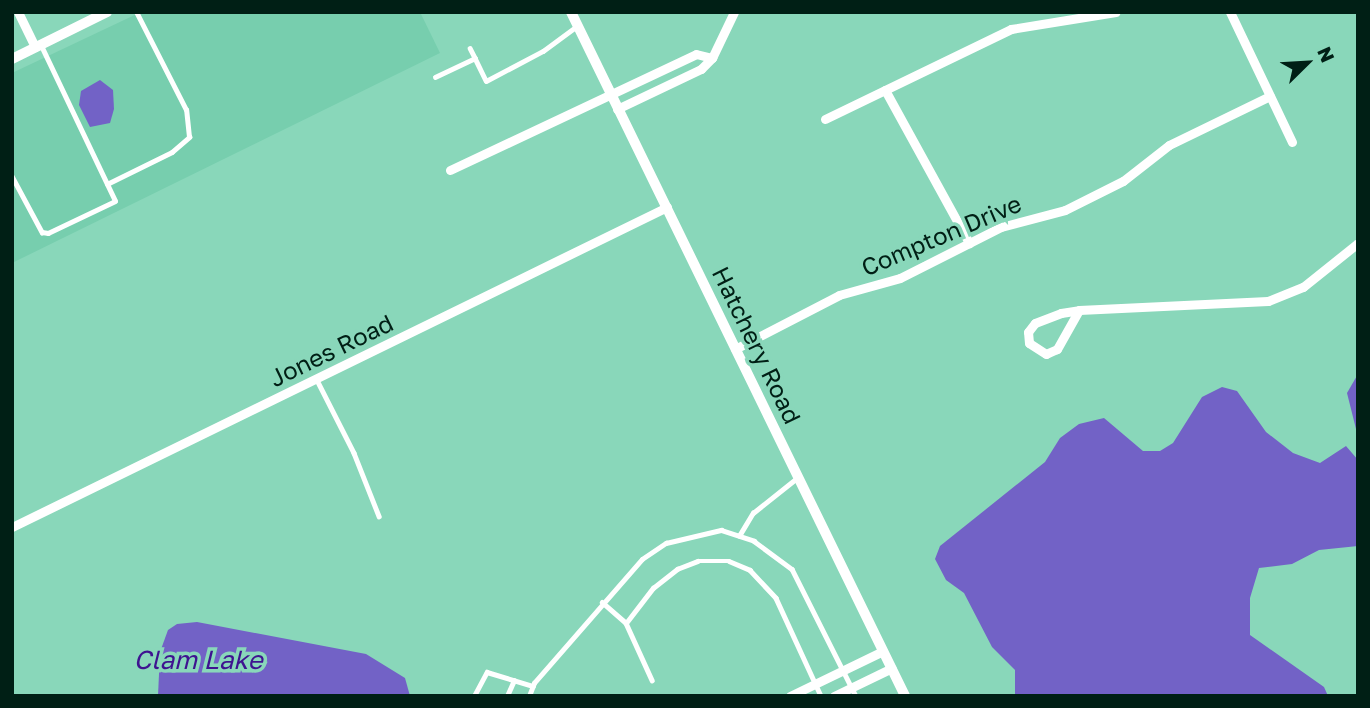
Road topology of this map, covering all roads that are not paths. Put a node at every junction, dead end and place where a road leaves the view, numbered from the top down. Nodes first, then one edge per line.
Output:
1 (18, 12) edge
2 (136, 12) edge
3 (571, 12) edge
4 (733, 12) edge
5 (1116, 12) edge
6 (1230, 12) edge
7 (103, 13) edge
8 (577, 26) junction
9 (38, 46) junction
10 (470, 48) dead end
11 (475, 58) junction
12 (712, 58) junction
13 (12, 59) edge
14 (435, 77) dead end
15 (885, 90) junction
16 (609, 93) junction
17 (1270, 96) junction
18 (617, 109) junction
19 (825, 119) dead end
20 (1292, 142) dead end
21 (450, 170) dead end
22 (12, 176) edge
23 (107, 184) junction
24 (667, 207) junction
25 (969, 243) junction
26 (1358, 243) edge
27 (1079, 310) junction
28 (735, 349) junction
29 (317, 379) junction
30 (798, 477) junction
31 (379, 516) dead end
32 (12, 527) edge
33 (739, 536) junction
34 (602, 602) junction
35 (626, 623) junction
36 (884, 651) junction
37 (892, 668) junction
38 (844, 671) junction
39 (514, 680) junction
40 (652, 680) dead end
41 (816, 684) junction
42 (533, 686) junction
43 (854, 692) edge
44 (474, 696) edge
45 (507, 696) edge
46 (529, 696) edge
47 (790, 696) edge
48 (821, 696) edge
49 (834, 696) edge
50 (905, 696) edge

1 - 9 street
2 - 23 lane
3 - 8 street, Hatchery Road
4 - 12 street
5 - 15 street
6 - 17 street
7 - 9 street
8 - 11 lane
8 - 16 street, Hatchery Road
9 - 13 street
9 - 23 lane
10 - 11 lane
11 - 14 lane
12 - 16 street
12 - 18 street
15 - 19 street
15 - 25 street
16 - 18 street, Hatchery Road
16 - 21 street
17 - 20 street
17 - 25 street, Compton Drive
18 - 24 street, Hatchery Road
22 - 23 lane
24 - 28 street, Hatchery Road
24 - 29 street, Jones Road
25 - 28 street, Compton Drive
26 - 27 street
27 - 27 street
28 - 30 street, Hatchery Road
29 - 31 lane
29 - 32 street, Jones Road
30 - 33 lane
30 - 36 street, Hatchery Road
33 - 34 lane
33 - 38 lane
34 - 35 lane
34 - 42 lane
35 - 40 lane
35 - 41 lane
36 - 37 street, Hatchery Road
36 - 38 street
37 - 43 street
37 - 50 street, Hatchery Road
38 - 41 street
38 - 43 lane
39 - 42 lane
39 - 44 lane
39 - 45 lane
41 - 47 street
41 - 48 lane
42 - 46 lane
43 - 49 street

